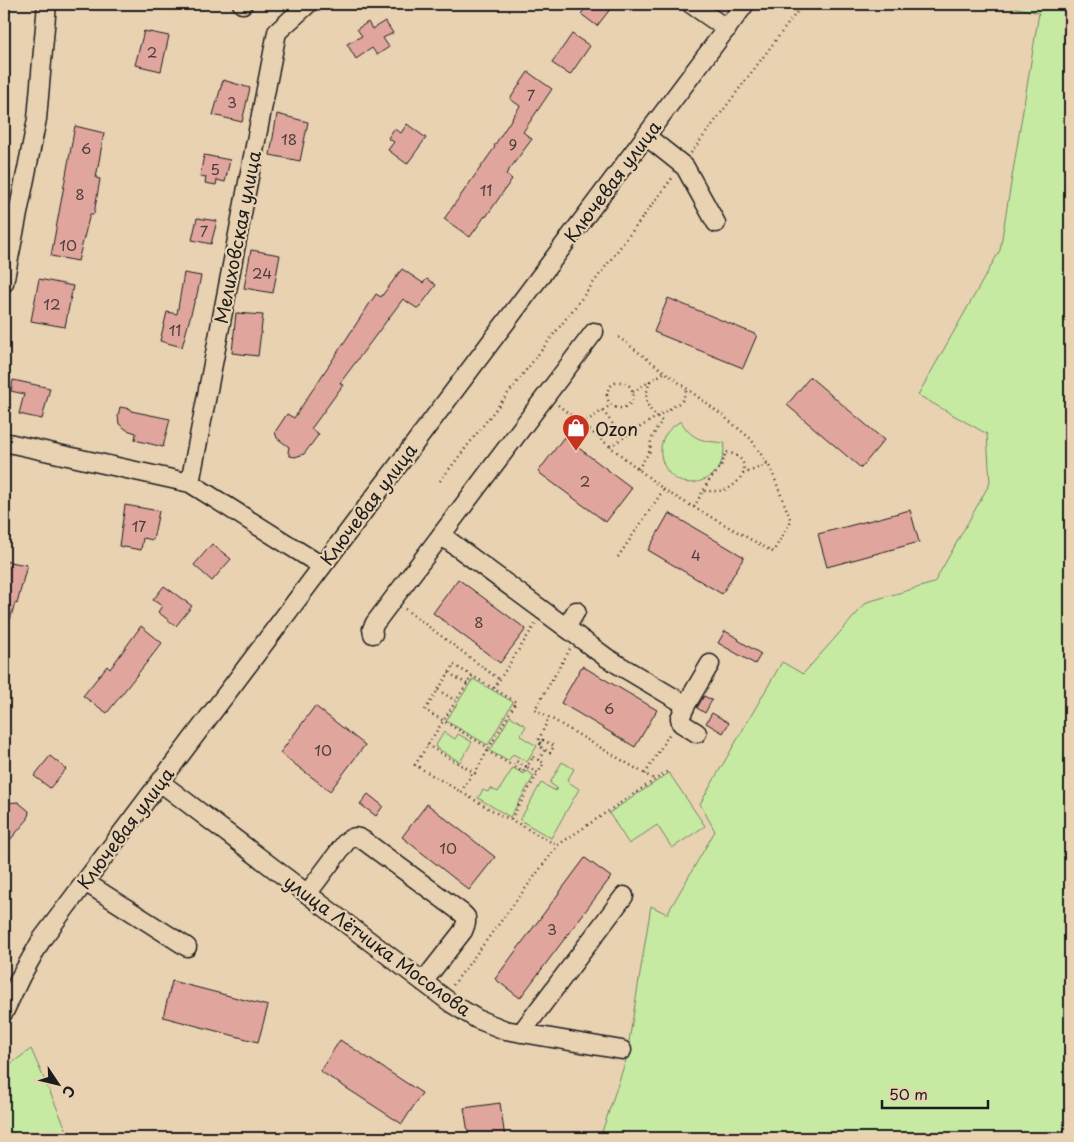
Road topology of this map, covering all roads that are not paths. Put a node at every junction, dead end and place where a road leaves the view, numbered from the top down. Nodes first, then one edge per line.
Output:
1 (47, 4) edge
2 (308, 4) edge
3 (692, 4) edge
4 (746, 4) edge
5 (727, 29) junction
6 (646, 136) junction
7 (716, 223) dead end
8 (4, 283) edge
9 (594, 332) dead end
10 (4, 442) edge
11 (190, 483) junction
12 (441, 535) junction
13 (322, 566) junction
14 (576, 611) dead end
15 (572, 632) junction
16 (373, 634) dead end
17 (710, 664) dead end
18 (686, 705) junction
19 (697, 733) dead end
20 (160, 782) junction
21 (85, 882) junction
22 (307, 894) junction
23 (624, 896) dead end
24 (187, 947) dead end
25 (423, 982) junction
26 (4, 1012) edge
27 (521, 1033) junction
28 (622, 1050) dead end

1 - 8 street
2 - 11 street, Мелиховская улица
3 - 5 street
4 - 5 street, Ключевая улица
5 - 6 street, Ключевая улица
6 - 7 street
6 - 13 street, Ключевая улица
9 - 12 street
10 - 11 street
11 - 13 street
12 - 15 street
12 - 16 street
13 - 20 street, Ключевая улица
14 - 15 street
15 - 18 street
17 - 18 street
18 - 19 street
20 - 21 street, Ключевая улица
20 - 22 street, улица Лётчика Мосолова
21 - 24 street
21 - 26 street, Ключевая улица
22 - 25 street, улица Лётчика Мосолова
22 - 25 street
23 - 27 street
25 - 27 street, улица Лётчика Мосолова
27 - 28 street, улица Лётчика Мосолова

